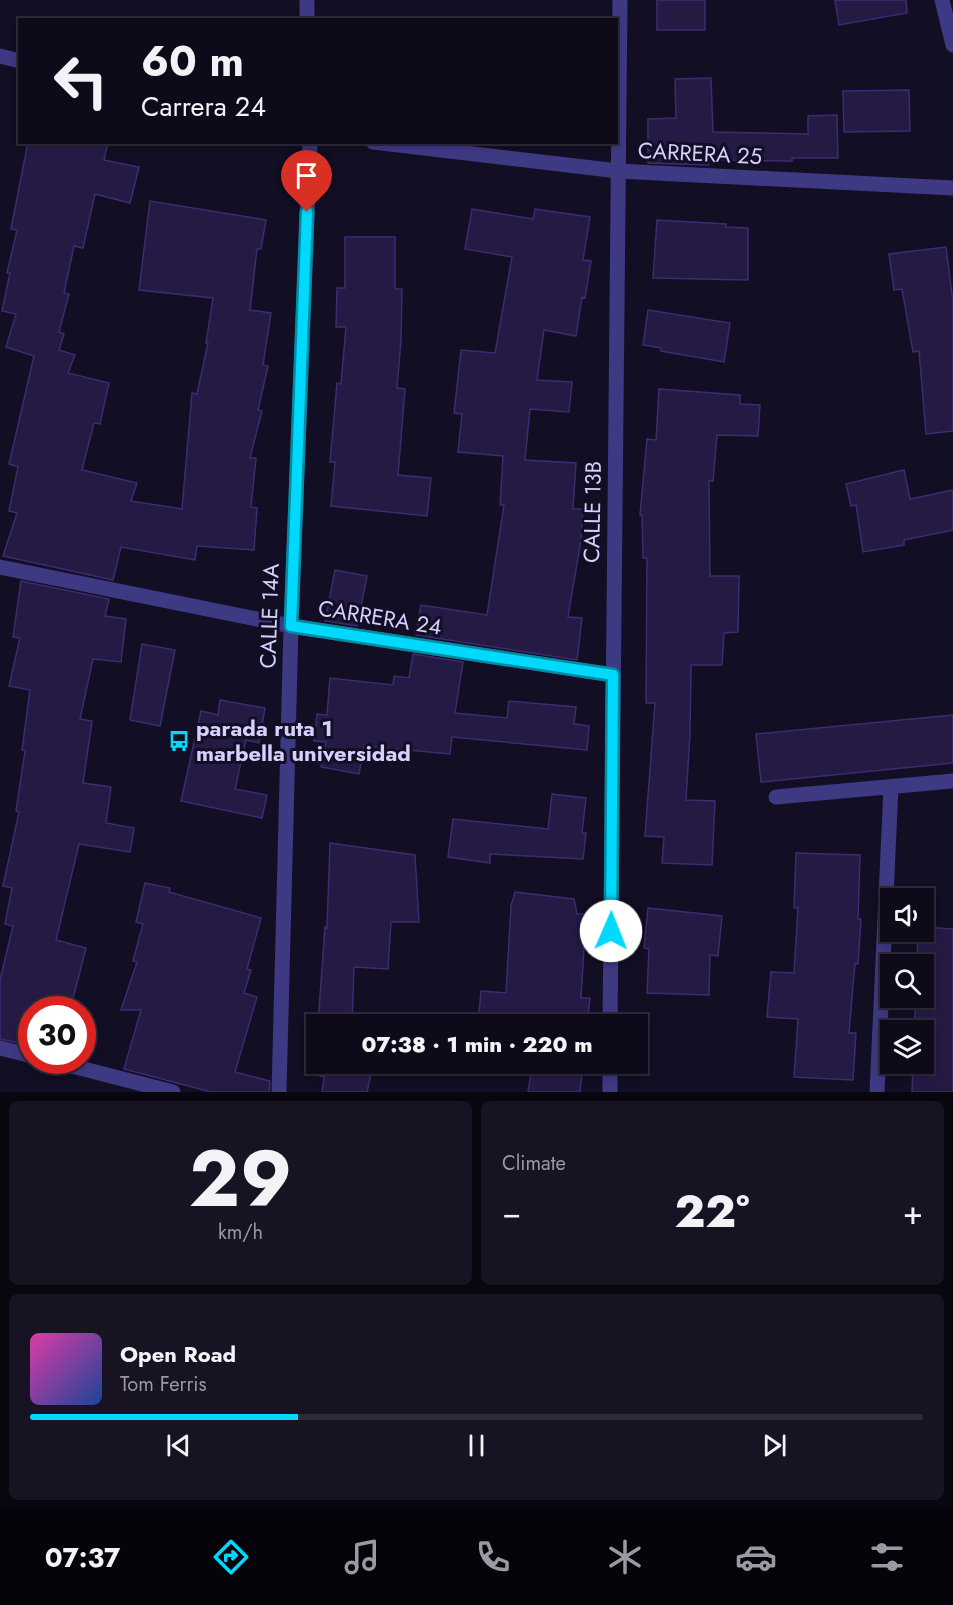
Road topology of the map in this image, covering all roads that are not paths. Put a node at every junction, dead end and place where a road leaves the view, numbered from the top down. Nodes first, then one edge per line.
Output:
1 (307, 0) edge
2 (620, 0) edge
3 (942, 0) edge
4 (307, 18) edge
5 (953, 45) edge
6 (0, 56) edge
7 (18, 60) edge
8 (310, 144) edge
9 (390, 144) edge
10 (618, 171) junction
11 (953, 188) edge
12 (0, 567) edge
13 (291, 626) junction
14 (613, 675) junction
15 (953, 781) edge
16 (891, 787) junction
17 (776, 797) dead end
18 (610, 1014) edge
19 (0, 1048) edge
20 (18, 1052) edge
21 (96, 1072) edge
22 (610, 1074) edge
23 (173, 1092) edge
24 (279, 1092) edge
25 (610, 1092) edge
26 (877, 1092) edge

1 - 4 street
2 - 10 street, CALLE 13B
3 - 5 street
6 - 7 street
8 - 13 street, CALLE 14A
9 - 10 street, CARRERA 25
10 - 11 street, CARRERA 25
10 - 14 street, CALLE 13B
12 - 13 street, CARRERA 24
13 - 14 street, CARRERA 24
13 - 24 street, CALLE 14A
14 - 18 street, CALLE 13B
15 - 16 street
16 - 17 street
16 - 26 street
19 - 20 street
21 - 23 street
22 - 25 street

